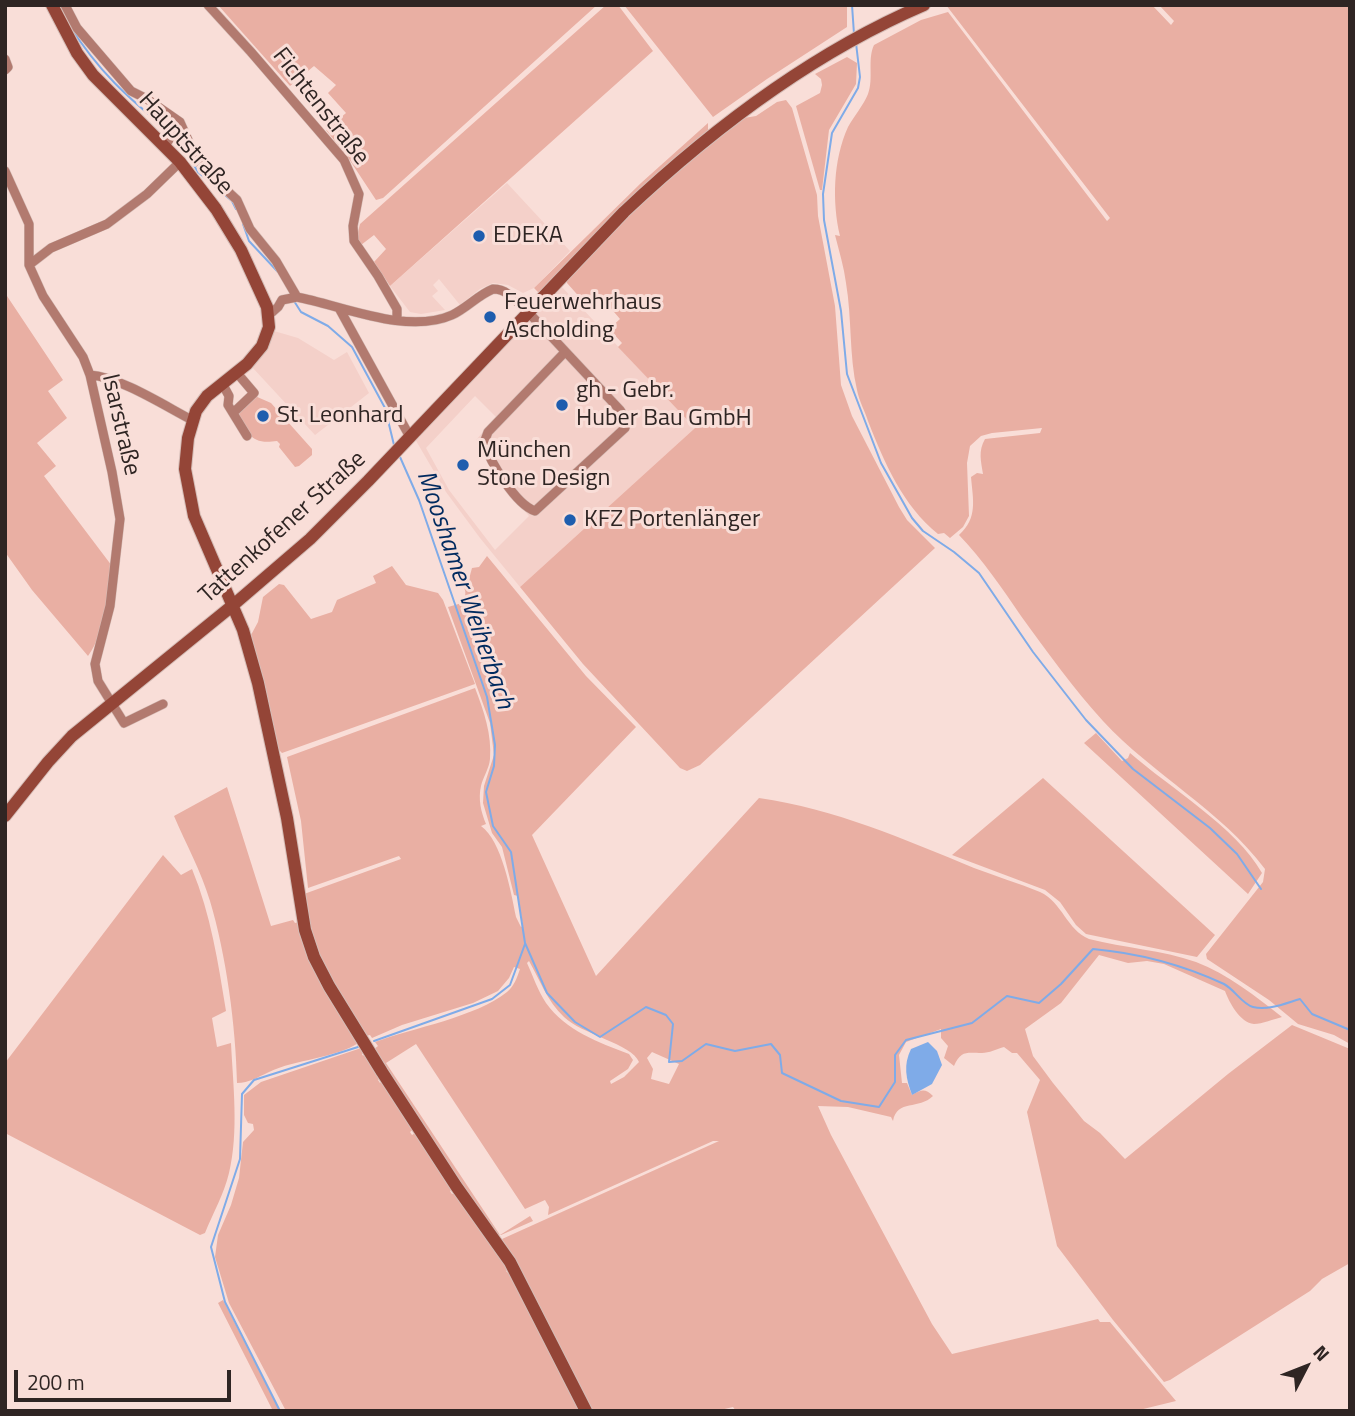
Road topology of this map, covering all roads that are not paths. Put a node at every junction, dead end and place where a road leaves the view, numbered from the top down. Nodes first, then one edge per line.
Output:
1 (52, 5) edge
2 (65, 5) edge
3 (208, 5) edge
4 (924, 5) edge
5 (5, 59) edge
6 (5, 70) edge
7 (172, 134) junction
8 (180, 162) junction
9 (5, 171) edge
10 (31, 240) junction
11 (51, 247) junction
12 (29, 265) junction
13 (264, 299) junction
14 (291, 299) junction
15 (339, 308) junction
16 (528, 313) junction
17 (269, 315) junction
18 (397, 320) junction
19 (565, 352) junction
20 (237, 373) junction
21 (90, 375) junction
22 (222, 383) junction
23 (234, 412) junction
24 (192, 420) junction
25 (247, 436) dead end
26 (406, 441) junction
27 (232, 606) junction
28 (112, 701) junction
29 (163, 704) dead end
30 (5, 816) edge
31 (586, 1411) edge

1 - 7 main road, Hauptstraße
2 - 7 street
3 - 18 street, Fichtenstraße
4 - 16 main road, Tattenkofener Straße
5 - 6 street
7 - 8 main road, Hauptstraße
7 - 14 street
8 - 11 street
8 - 13 main road, Hauptstraße
9 - 10 street, Isarstraße
10 - 11 street
10 - 12 street, Isarstraße
11 - 12 street
12 - 21 street, Isarstraße
13 - 14 street
13 - 17 main road, Hauptstraße
14 - 15 street
14 - 17 street
15 - 18 street
15 - 26 street
16 - 18 street
16 - 19 street
16 - 26 main road, Tattenkofener Straße
17 - 20 main road
19 - 19 street
20 - 22 main road
20 - 23 street
21 - 24 street
21 - 28 street, Isarstraße
22 - 23 street
22 - 24 main road
23 - 25 street
24 - 27 main road
26 - 27 main road, Tattenkofener Straße
27 - 28 main road, Tattenkofener Straße
27 - 31 main road
28 - 29 street
28 - 30 main road, Tattenkofener Straße

